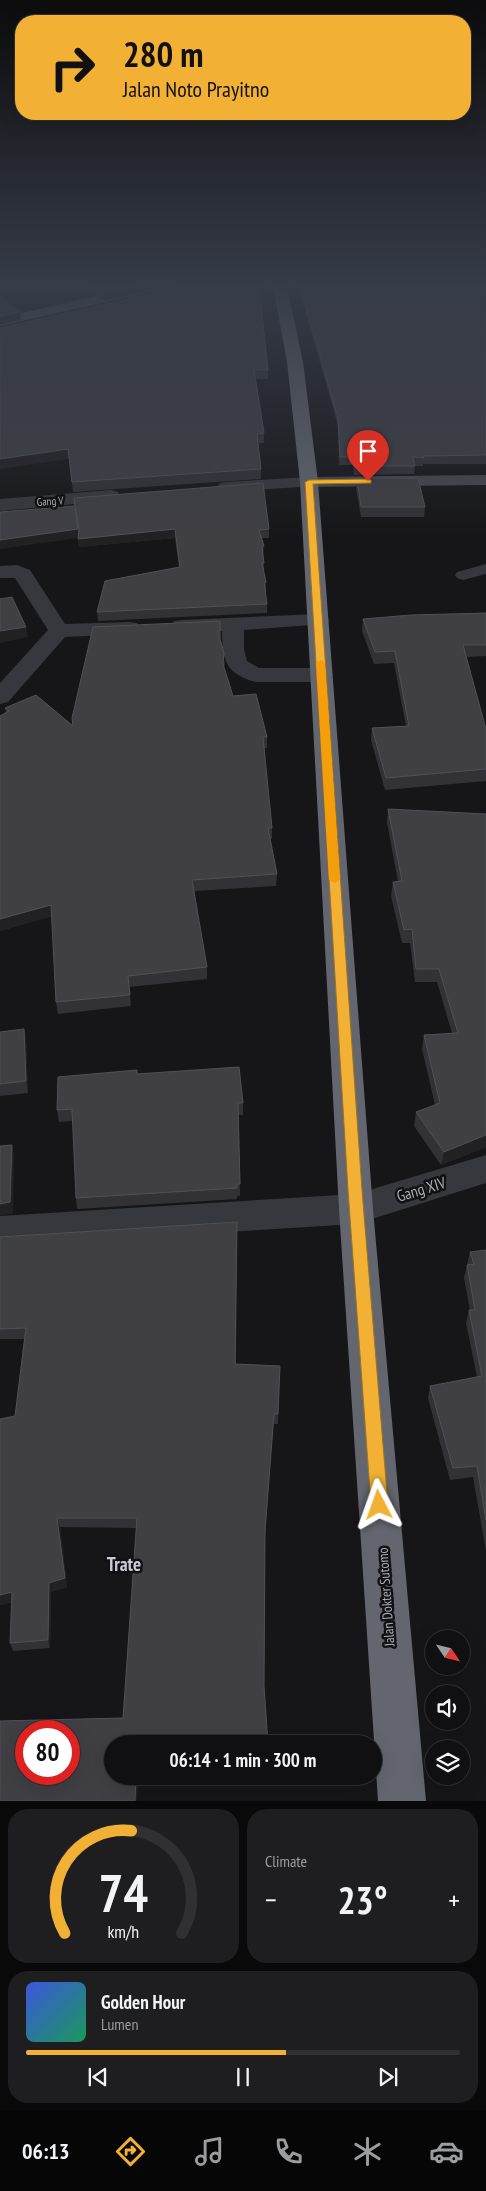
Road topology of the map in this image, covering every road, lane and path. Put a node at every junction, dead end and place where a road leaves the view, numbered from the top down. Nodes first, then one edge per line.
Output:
1 (296, 370) edge
2 (486, 480) edge
3 (309, 482) junction
4 (212, 488) edge
5 (126, 495) edge
6 (0, 504) edge
7 (486, 569) edge
8 (0, 572) edge
9 (463, 575) dead end
10 (318, 620) junction
11 (233, 624) junction
12 (59, 632) junction
13 (322, 675) junction
14 (0, 697) edge
15 (486, 1169) edge
16 (356, 1209) junction
17 (0, 1232) edge
18 (402, 1801) edge

1 - 3 highway, Jalan Dokter Sutomo
2 - 3 street
3 - 4 street
3 - 10 highway, Jalan Dokter Sutomo
5 - 6 street, Gang V
7 - 9 lane
8 - 12 street
10 - 11 street
10 - 13 highway, Jalan Dokter Sutomo
11 - 12 street
11 - 13 street
12 - 14 street
13 - 16 highway, Jalan Dokter Sutomo
15 - 16 street, Gang XIV
16 - 17 street, Gang XIV
16 - 18 highway, Jalan Dokter Sutomo

